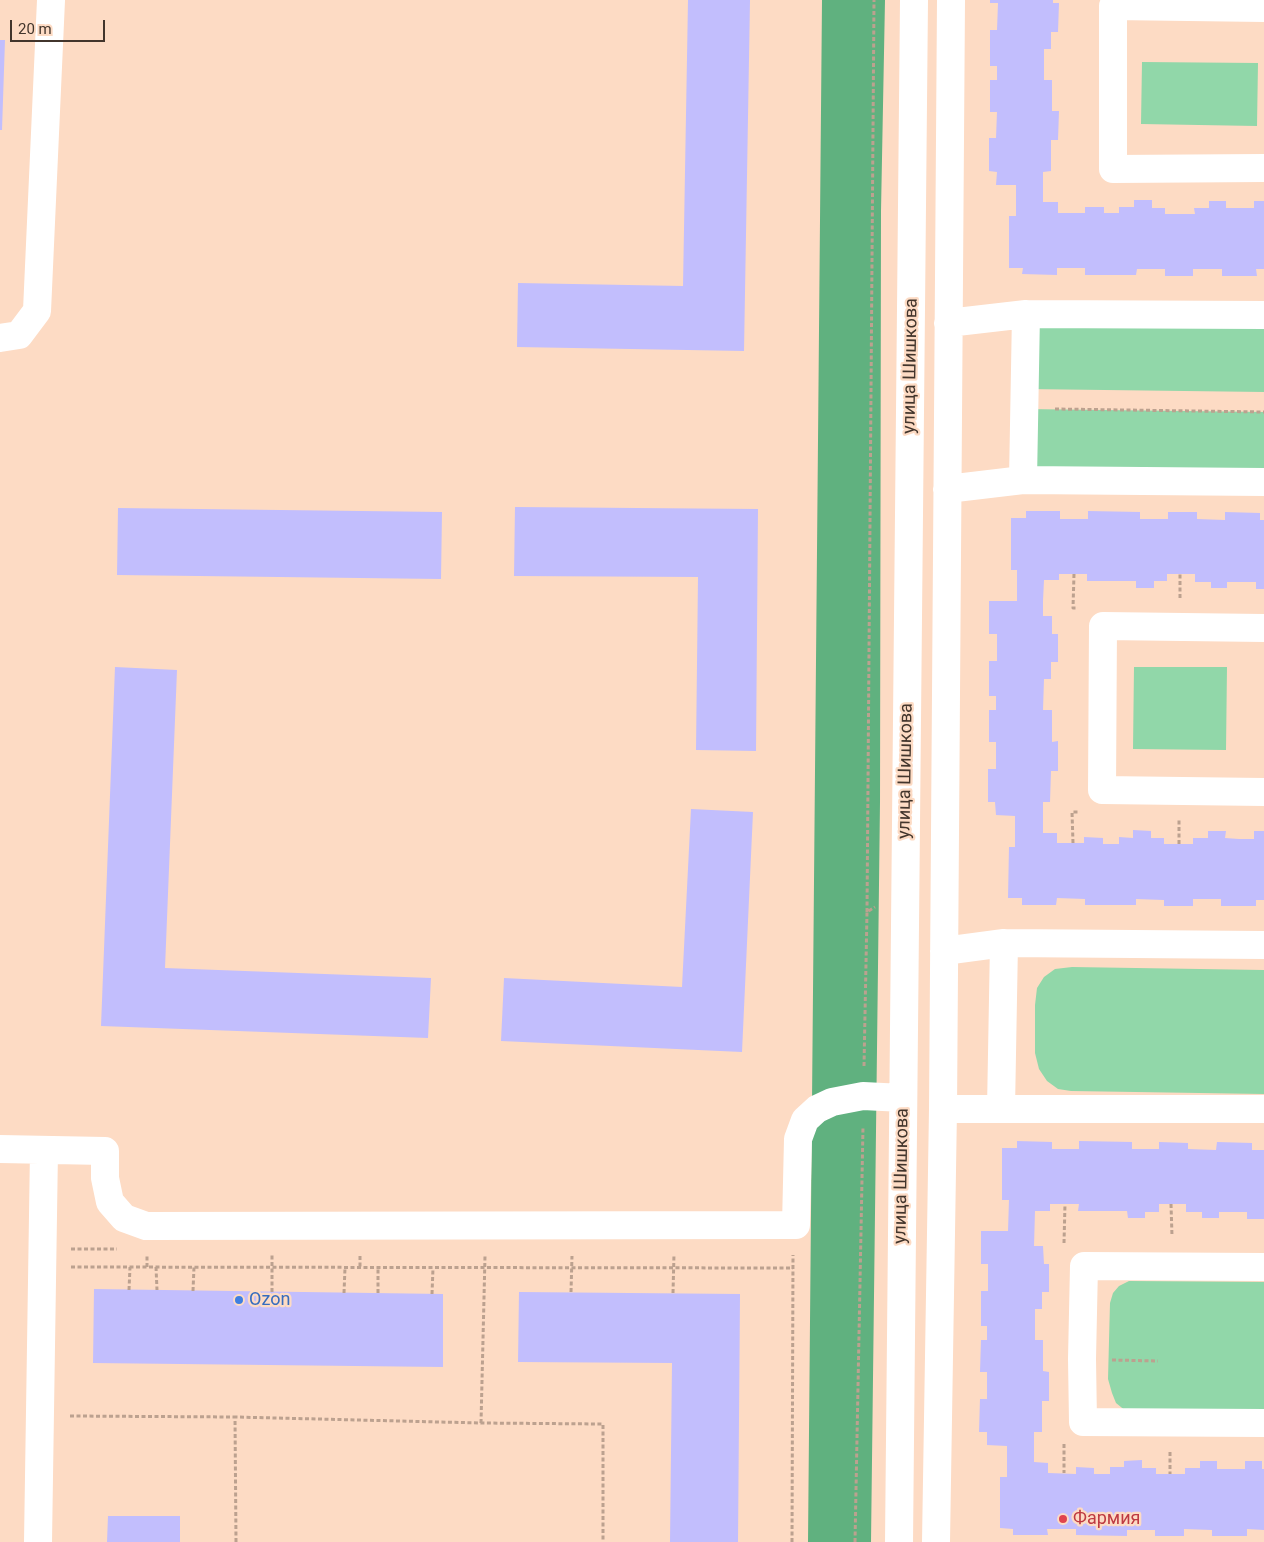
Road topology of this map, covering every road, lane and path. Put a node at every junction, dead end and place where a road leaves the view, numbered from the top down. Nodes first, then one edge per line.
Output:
1 (51, 0) edge
2 (874, 0) edge
3 (914, 0) edge
4 (951, 0) edge
5 (1264, 8) edge
6 (1264, 168) edge
7 (1026, 314) junction
8 (1264, 315) edge
9 (948, 323) junction
10 (0, 338) edge
11 (1024, 409) junction
12 (1264, 412) edge
13 (1023, 480) junction
14 (1264, 482) edge
15 (947, 489) junction
16 (1074, 574) dead end
17 (1180, 574) dead end
18 (1180, 600) dead end
19 (1083, 608) dead end
20 (1264, 628) edge
21 (1264, 792) edge
22 (1081, 812) dead end
23 (1179, 812) dead end
24 (1073, 843) dead end
25 (1179, 844) dead end
26 (905, 887) junction
27 (867, 912) junction
28 (1004, 943) junction
29 (1264, 945) edge
30 (944, 951) junction
31 (863, 1096) junction
32 (903, 1098) junction
33 (943, 1109) junction
34 (1001, 1109) junction
35 (1264, 1109) edge
36 (0, 1150) edge
37 (44, 1150) junction
38 (1065, 1204) dead end
39 (1172, 1204) dead end
40 (484, 1225) junction
41 (1172, 1244) dead end
42 (63, 1249) dead end
43 (119, 1249) dead end
44 (272, 1249) dead end
45 (360, 1249) dead end
46 (572, 1250) dead end
47 (675, 1250) dead end
48 (793, 1250) dead end
49 (1063, 1251) dead end
50 (63, 1267) dead end
51 (130, 1267) junction
52 (156, 1267) junction
53 (194, 1267) junction
54 (1264, 1267) edge
55 (272, 1268) junction
56 (344, 1268) junction
57 (360, 1268) junction
58 (378, 1268) junction
59 (433, 1268) junction
60 (484, 1268) junction
61 (572, 1268) junction
62 (674, 1268) junction
63 (793, 1268) junction
64 (129, 1290) dead end
65 (157, 1290) dead end
66 (193, 1291) dead end
67 (272, 1292) dead end
68 (571, 1292) dead end
69 (344, 1293) dead end
70 (378, 1293) dead end
71 (673, 1293) dead end
72 (432, 1294) dead end
73 (1082, 1359) junction
74 (1158, 1361) dead end
75 (39, 1416) junction
76 (236, 1416) junction
77 (481, 1423) junction
78 (1264, 1424) edge
79 (1069, 1443) dead end
80 (1170, 1444) dead end
81 (1064, 1473) dead end
82 (1170, 1474) dead end
83 (38, 1542) edge
84 (236, 1542) edge
85 (603, 1542) edge
86 (792, 1542) edge
87 (856, 1542) edge
88 (898, 1542) edge
89 (936, 1542) edge

1 - 10 street
2 - 27 path
3 - 26 street, улица Шишкова
4 - 9 street, улица Шишкова
5 - 6 street
7 - 8 street
7 - 9 street
7 - 11 street
9 - 15 street, улица Шишкова
11 - 12 path
11 - 13 street
13 - 14 street
13 - 15 street
15 - 30 street, улица Шишкова
16 - 19 path
17 - 18 path
20 - 21 street
22 - 24 path
23 - 25 path
26 - 27 path
26 - 32 street, улица Шишкова
27 - 31 path
28 - 29 street
28 - 30 street
28 - 34 street
30 - 33 street, улица Шишкова
31 - 32 street
31 - 40 street
31 - 87 path
32 - 88 street, улица Шишкова
33 - 34 street
33 - 89 street, улица Шишкова
34 - 35 street
36 - 37 street
37 - 40 street
37 - 75 street
38 - 49 path
39 - 41 path
40 - 60 path
42 - 43 path
44 - 55 path
45 - 57 path
46 - 61 path
47 - 62 path
48 - 63 path
50 - 51 path
51 - 52 path
51 - 64 path
52 - 53 path
52 - 65 path
53 - 55 path
53 - 66 path
54 - 73 street
55 - 56 path
55 - 67 path
56 - 57 path
56 - 69 path
57 - 58 path
58 - 59 path
58 - 70 path
59 - 60 path
59 - 72 path
60 - 61 path
60 - 77 path
61 - 62 path
61 - 68 path
62 - 63 path
62 - 71 path
63 - 86 path
73 - 74 path
73 - 78 street
75 - 76 path
75 - 83 street
76 - 77 path
76 - 84 path
77 - 85 path
79 - 81 path
80 - 82 path

